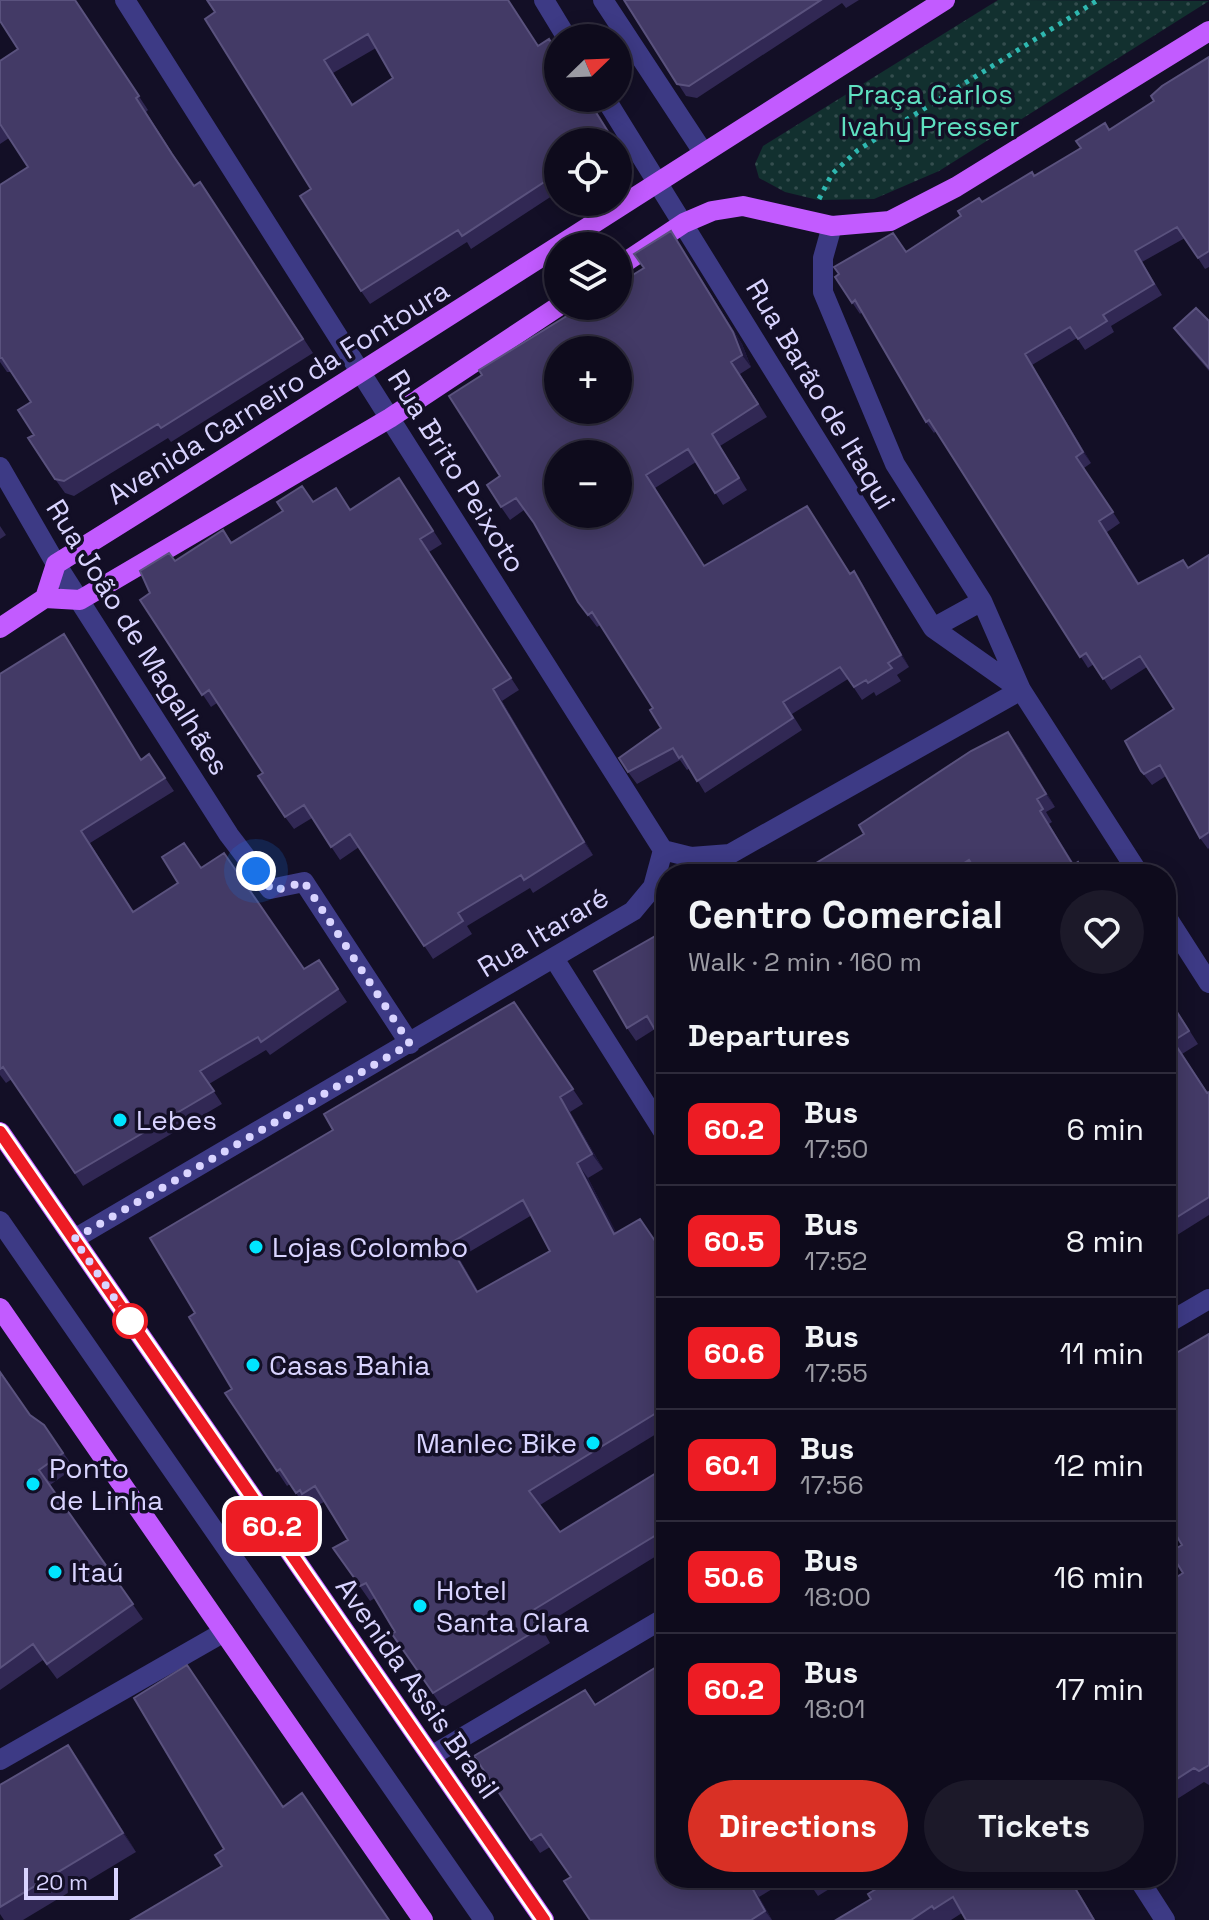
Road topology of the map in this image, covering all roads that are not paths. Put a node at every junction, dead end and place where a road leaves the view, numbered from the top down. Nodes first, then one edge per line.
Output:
1 (125, 0) edge
2 (544, 0) edge
3 (603, 0) edge
4 (945, 0) edge
5 (559, 24) edge
6 (1209, 31) edge
7 (614, 112) edge
8 (703, 152) junction
9 (656, 182) junction
10 (684, 223) junction
11 (832, 226) junction
12 (632, 258) edge
13 (544, 316) edge
14 (362, 374) junction
15 (390, 418) junction
16 (0, 467) edge
17 (56, 564) junction
18 (45, 598) junction
19 (80, 600) junction
20 (982, 601) junction
21 (0, 628) edge
22 (933, 628) junction
23 (1021, 690) junction
24 (663, 850) junction
25 (659, 864) edge
26 (1133, 864) edge
27 (656, 876) edge
28 (1176, 932) edge
29 (555, 960) junction
30 (1209, 983) edge
31 (410, 1044) junction
32 (656, 1120) edge
33 (0, 1132) edge
34 (0, 1221) edge
35 (74, 1239) junction
36 (1209, 1299) edge
37 (0, 1308) edge
38 (1176, 1318) edge
39 (656, 1623) edge
40 (224, 1632) junction
41 (431, 1756) junction
42 (0, 1760) edge
43 (1144, 1888) edge
44 (423, 1920) edge
45 (484, 1920) edge
46 (544, 1920) edge
47 (1165, 1920) edge

1 - 14 street, Rua Brito Peixoto
2 - 5 street
3 - 8 street
4 - 8 main road, Avenida Carneiro da Fontoura
6 - 11 main road
7 - 9 street, Rua Barão de Itaqui
8 - 9 main road, Avenida Carneiro da Fontoura
9 - 10 street, Rua Barão de Itaqui
9 - 14 main road, Avenida Carneiro da Fontoura
10 - 11 main road
10 - 12 main road
10 - 22 street, Rua Barão de Itaqui
11 - 20 street, Rua Barão de Itaqui
13 - 15 main road
14 - 15 street, Rua Brito Peixoto
14 - 17 main road, Avenida Carneiro da Fontoura
15 - 19 main road
15 - 24 street, Rua Brito Peixoto
16 - 17 street, Rua João de Magalhães
17 - 18 main road
17 - 19 street, Rua João de Magalhães
18 - 19 main road
18 - 21 main road
19 - 31 street, Rua João de Magalhães
20 - 22 street
20 - 23 street, Rua Barão de Itaqui
22 - 23 street, Rua Barão de Itaqui
23 - 24 street
23 - 26 street, Rua Barão de Itaqui
24 - 25 street, Rua Itararé
27 - 29 street, Rua Itararé
28 - 30 street
29 - 31 street, Rua Itararé
29 - 32 street
31 - 35 street, Rua Itararé
33 - 35 main road, Avenida Assis Brasil
34 - 45 street
35 - 41 main road, Avenida Assis Brasil
36 - 38 street
37 - 40 main road
39 - 41 street
40 - 42 street
40 - 44 main road
41 - 46 main road, Avenida Assis Brasil
43 - 47 street

